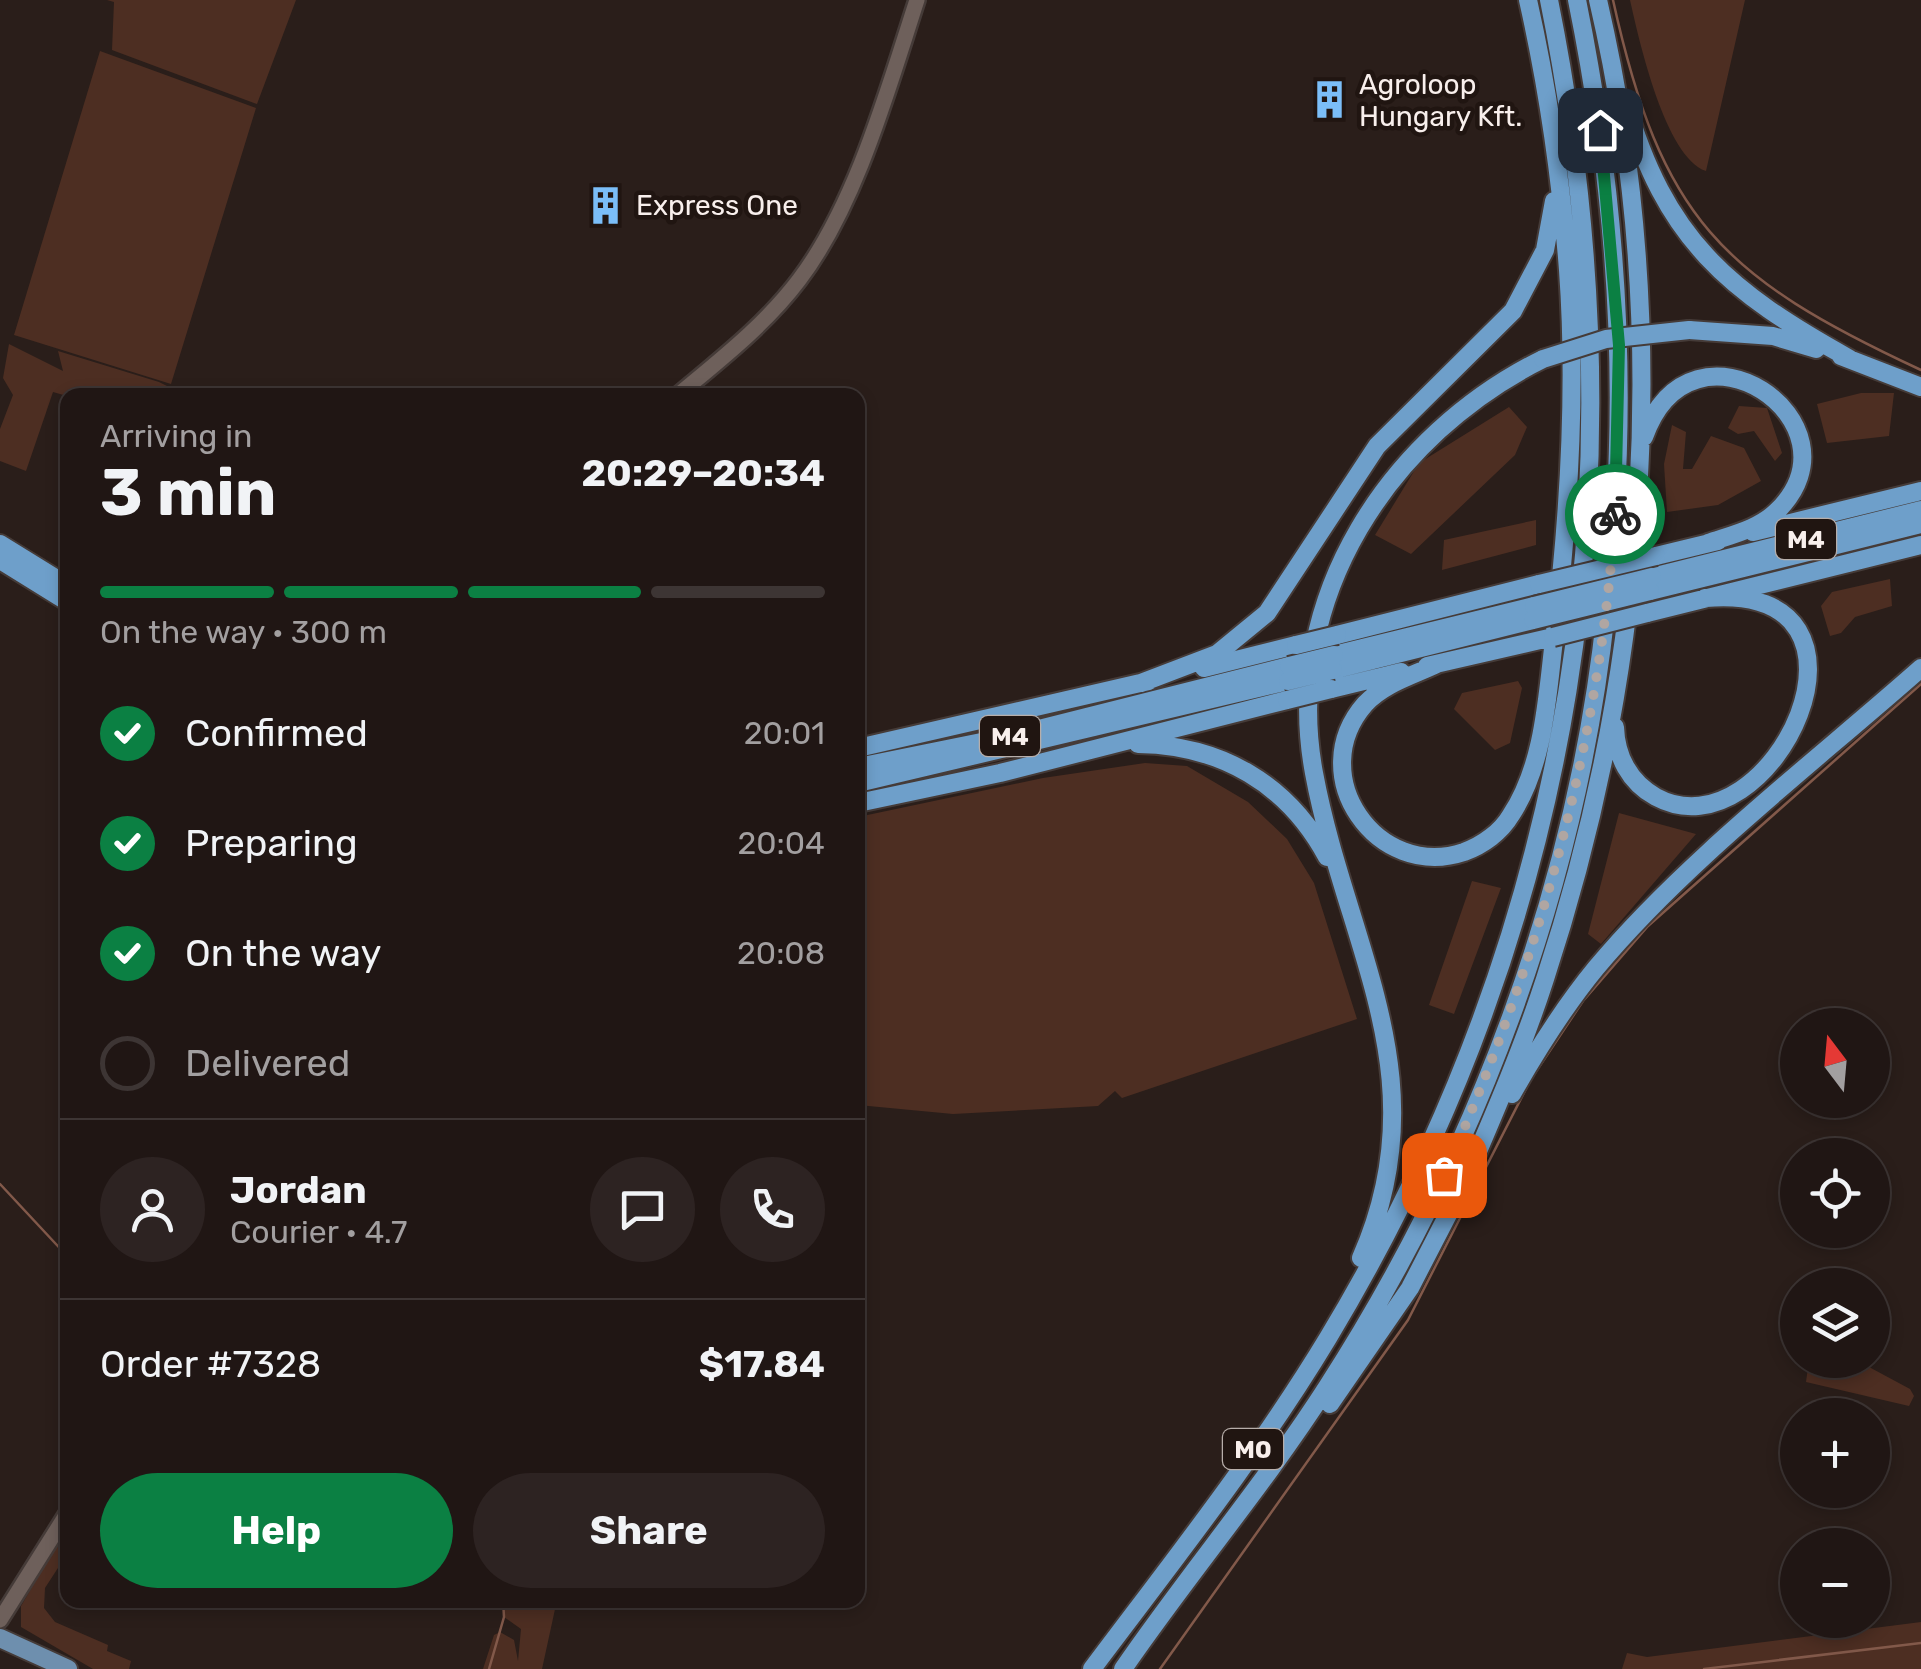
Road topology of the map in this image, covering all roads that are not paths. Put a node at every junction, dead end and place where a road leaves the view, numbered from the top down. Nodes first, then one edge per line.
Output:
1 (916, 0) edge
2 (1528, 0) edge
3 (1549, 0) edge
4 (1577, 0) edge
5 (1598, 0) edge
6 (1604, 27) junction
7 (1555, 150) junction
8 (1850, 359) junction
9 (687, 388) edge
10 (1921, 388) edge
11 (1641, 450) junction
12 (1921, 491) edge
13 (1921, 510) edge
14 (1921, 524) edge
15 (0, 544) edge
16 (1708, 544) junction
17 (1921, 545) edge
18 (0, 560) edge
19 (60, 581) edge
20 (1652, 584) junction
21 (60, 597) edge
22 (1704, 598) junction
23 (1437, 664) junction
24 (1921, 668) edge
25 (1333, 671) junction
26 (1288, 682) junction
27 (1141, 683) junction
28 (1615, 706) junction
29 (865, 746) edge
30 (1109, 746) junction
31 (865, 765) edge
32 (865, 781) edge
33 (865, 801) edge
34 (1347, 898) junction
35 (1467, 1177) junction
36 (1326, 1341) junction
37 (1252, 1496) junction
38 (60, 1525) edge
39 (0, 1620) edge
40 (0, 1638) edge
41 (68, 1669) edge
42 (1092, 1669) edge
43 (1123, 1669) edge

1 - 9 main road
2 - 7 highway
3 - 36 highway, M0
4 - 37 highway, M0
5 - 6 highway
6 - 8 highway
6 - 11 highway
7 - 23 highway
7 - 27 highway
8 - 10 highway
8 - 34 highway, bridge
11 - 16 highway
11 - 28 highway
12 - 16 highway
13 - 20 highway, M4
14 - 20 highway, M4
15 - 19 highway
16 - 27 highway, bridge
17 - 22 highway
18 - 21 highway
20 - 25 highway, M4, bridge
22 - 23 highway, bridge
22 - 28 highway
23 - 25 highway
24 - 35 highway
25 - 26 highway, M4, bridge
25 - 26 highway, bridge
26 - 30 highway
26 - 31 highway, M4
26 - 32 highway, M4
27 - 29 highway
28 - 35 highway
30 - 33 highway
30 - 34 highway
34 - 36 highway
35 - 37 highway
36 - 42 highway, M0
37 - 43 highway, M0
38 - 39 main road
40 - 41 main road

